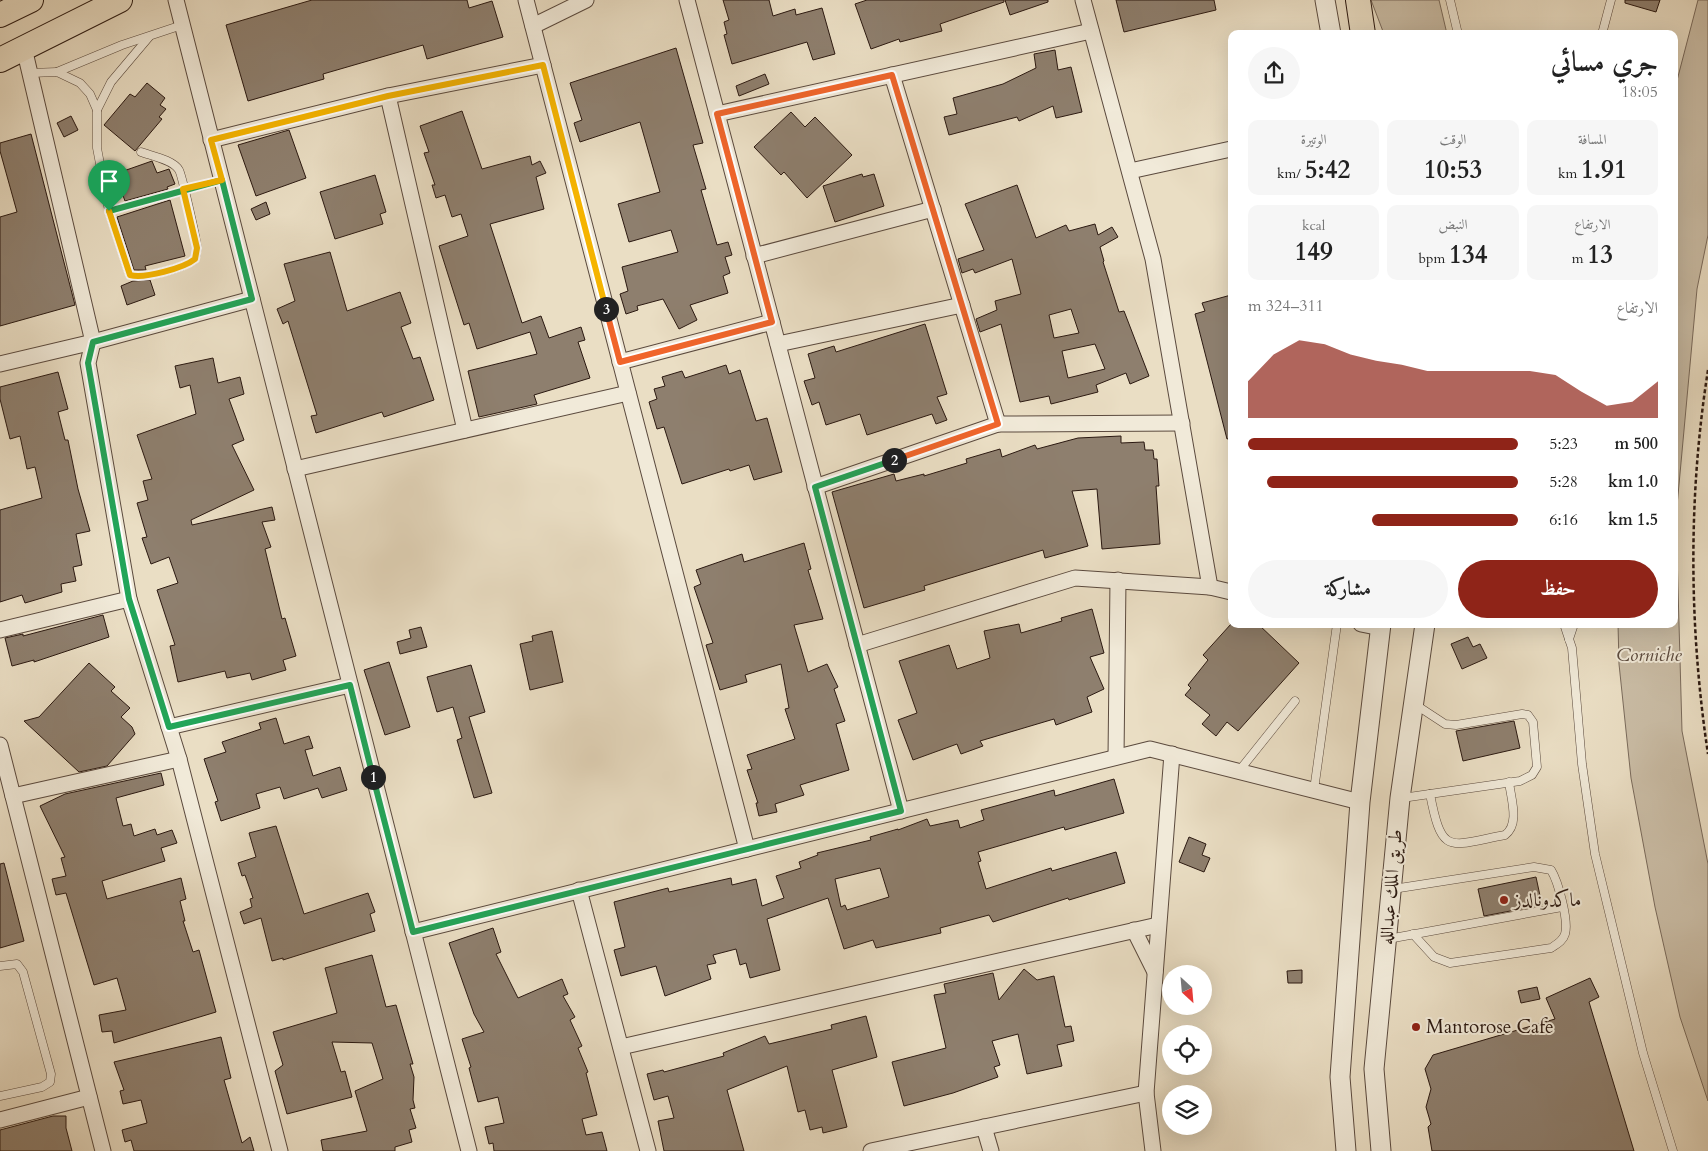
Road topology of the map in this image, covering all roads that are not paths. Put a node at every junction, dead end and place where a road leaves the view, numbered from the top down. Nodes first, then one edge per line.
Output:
1 (120, 0) edge
2 (176, 0) edge
3 (526, 0) edge
4 (586, 0) edge
5 (687, 0) edge
6 (1083, 0) edge
7 (1325, 0) edge
8 (1352, 0) edge
9 (1358, 0) edge
10 (1450, 0) edge
11 (1611, 0) edge
12 (27, 1) edge
13 (0, 15) edge
14 (182, 25) junction
15 (533, 26) junction
16 (1330, 30) edge
17 (1361, 30) edge
18 (1362, 30) edge
19 (1457, 30) edge
20 (1603, 30) edge
21 (1091, 32) junction
22 (150, 36) junction
23 (24, 48) junction
24 (0, 60) edge
25 (543, 65) junction
26 (58, 72) junction
27 (30, 73) junction
28 (892, 75) junction
29 (388, 96) junction
30 (96, 110) junction
31 (717, 114) junction
32 (211, 140) junction
33 (1228, 150) edge
34 (141, 152) dead end
35 (1130, 171) junction
36 (222, 180) junction
37 (183, 189) junction
38 (933, 210) junction
39 (109, 211) junction
40 (754, 256) junction
41 (252, 299) junction
42 (962, 305) junction
43 (772, 322) junction
44 (93, 342) junction
45 (778, 344) junction
46 (620, 362) junction
47 (0, 364) edge
48 (628, 393) junction
49 (1182, 423) junction
50 (998, 424) junction
51 (465, 430) junction
52 (295, 469) junction
53 (815, 487) junction
54 (1118, 580) junction
55 (1210, 587) junction
56 (1228, 591) edge
57 (129, 599) junction
58 (1336, 628) edge
59 (1381, 628) edge
60 (1424, 628) edge
61 (1565, 628) edge
62 (1573, 628) edge
63 (0, 630) edge
64 (1569, 639) junction
65 (857, 645) junction
66 (350, 685) junction
67 (1295, 701) dead end
68 (1414, 704) junction
69 (169, 727) junction
70 (0, 745) edge
71 (1172, 754) junction
72 (1116, 757) junction
73 (179, 759) junction
74 (1239, 771) junction
75 (1509, 782) junction
76 (1314, 790) junction
77 (1430, 794) junction
78 (13, 796) junction
79 (1400, 798) junction
80 (1360, 802) junction
81 (901, 811) junction
82 (747, 849) junction
83 (1391, 889) junction
84 (580, 890) junction
85 (1562, 907) junction
86 (1158, 925) junction
87 (1134, 930) junction
88 (413, 932) junction
89 (1413, 934) junction
90 (1386, 939) junction
91 (0, 966) edge
92 (1155, 972) junction
93 (621, 1046) junction
94 (1146, 1093) junction
95 (1, 1094) edge
96 (89, 1096) junction
97 (0, 1120) edge
98 (984, 1127) junction
99 (103, 1151) edge
100 (280, 1151) edge
101 (469, 1151) edge
102 (648, 1151) edge
103 (871, 1151) edge
104 (991, 1151) edge
105 (1153, 1151) edge
106 (1346, 1151) edge
107 (1381, 1151) edge
108 (1674, 1151) edge

1 - 23 main road
2 - 14 street
3 - 15 street
4 - 15 street
5 - 31 street
6 - 21 street
7 - 16 street
8 - 17 street
9 - 18 main road
10 - 19 lane
11 - 20 lane
12 - 13 main road
14 - 22 lane
14 - 32 street
15 - 25 street
21 - 28 street
21 - 35 street
22 - 26 lane
22 - 30 lane
23 - 24 main road
23 - 27 street
25 - 29 street
25 - 46 street
26 - 27 lane
26 - 30 lane
27 - 44 street
28 - 31 street
28 - 38 street
29 - 32 street
29 - 51 street
30 - 39 lane
31 - 40 street
32 - 36 street
33 - 35 street
34 - 37 lane
35 - 49 street
36 - 37 lane
36 - 41 street
37 - 39 lane
37 - 39 lane
38 - 40 street
38 - 42 street
40 - 43 street
41 - 44 street
41 - 52 street
42 - 45 street
42 - 50 street
43 - 45 street
43 - 46 street
44 - 47 street
44 - 57 street
45 - 53 street
46 - 48 street
48 - 51 street
48 - 82 street
49 - 50 street
49 - 55 street
50 - 53 street
51 - 52 street
52 - 66 street
53 - 65 street
54 - 55 street
54 - 65 street
54 - 72 street
55 - 56 street
57 - 63 street
57 - 69 street
58 - 76 lane
59 - 80 street, طريق الملك عبدالله
60 - 68 street, طريق الملك عبدالله
61 - 64 lane
62 - 64 lane
64 - 108 lane
65 - 81 street
66 - 69 street
66 - 88 street
67 - 74 lane
68 - 75 lane
68 - 79 street, طريق الملك عبدالله
69 - 73 street
70 - 78 street
71 - 72 street
71 - 74 street
71 - 86 street
72 - 81 street
73 - 78 street
73 - 100 street
74 - 76 street
75 - 77 lane
75 - 77 lane
76 - 80 street
77 - 79 lane
78 - 96 street
79 - 83 street, طريق الملك عبدالله
80 - 106 street, طريق الملك عبدالله
81 - 82 street
82 - 84 street
83 - 85 lane
83 - 90 street, طريق الملك عبدالله
84 - 88 street
84 - 93 street
85 - 89 lane
85 - 89 lane
86 - 87 street
86 - 92 street
87 - 92 street
87 - 93 street
88 - 101 street
89 - 90 lane
90 - 107 street, طريق الملك عبدالله
91 - 95 lane
92 - 94 street
93 - 102 street
94 - 98 street
94 - 105 street
96 - 97 street
96 - 99 street
98 - 103 street
98 - 104 street

